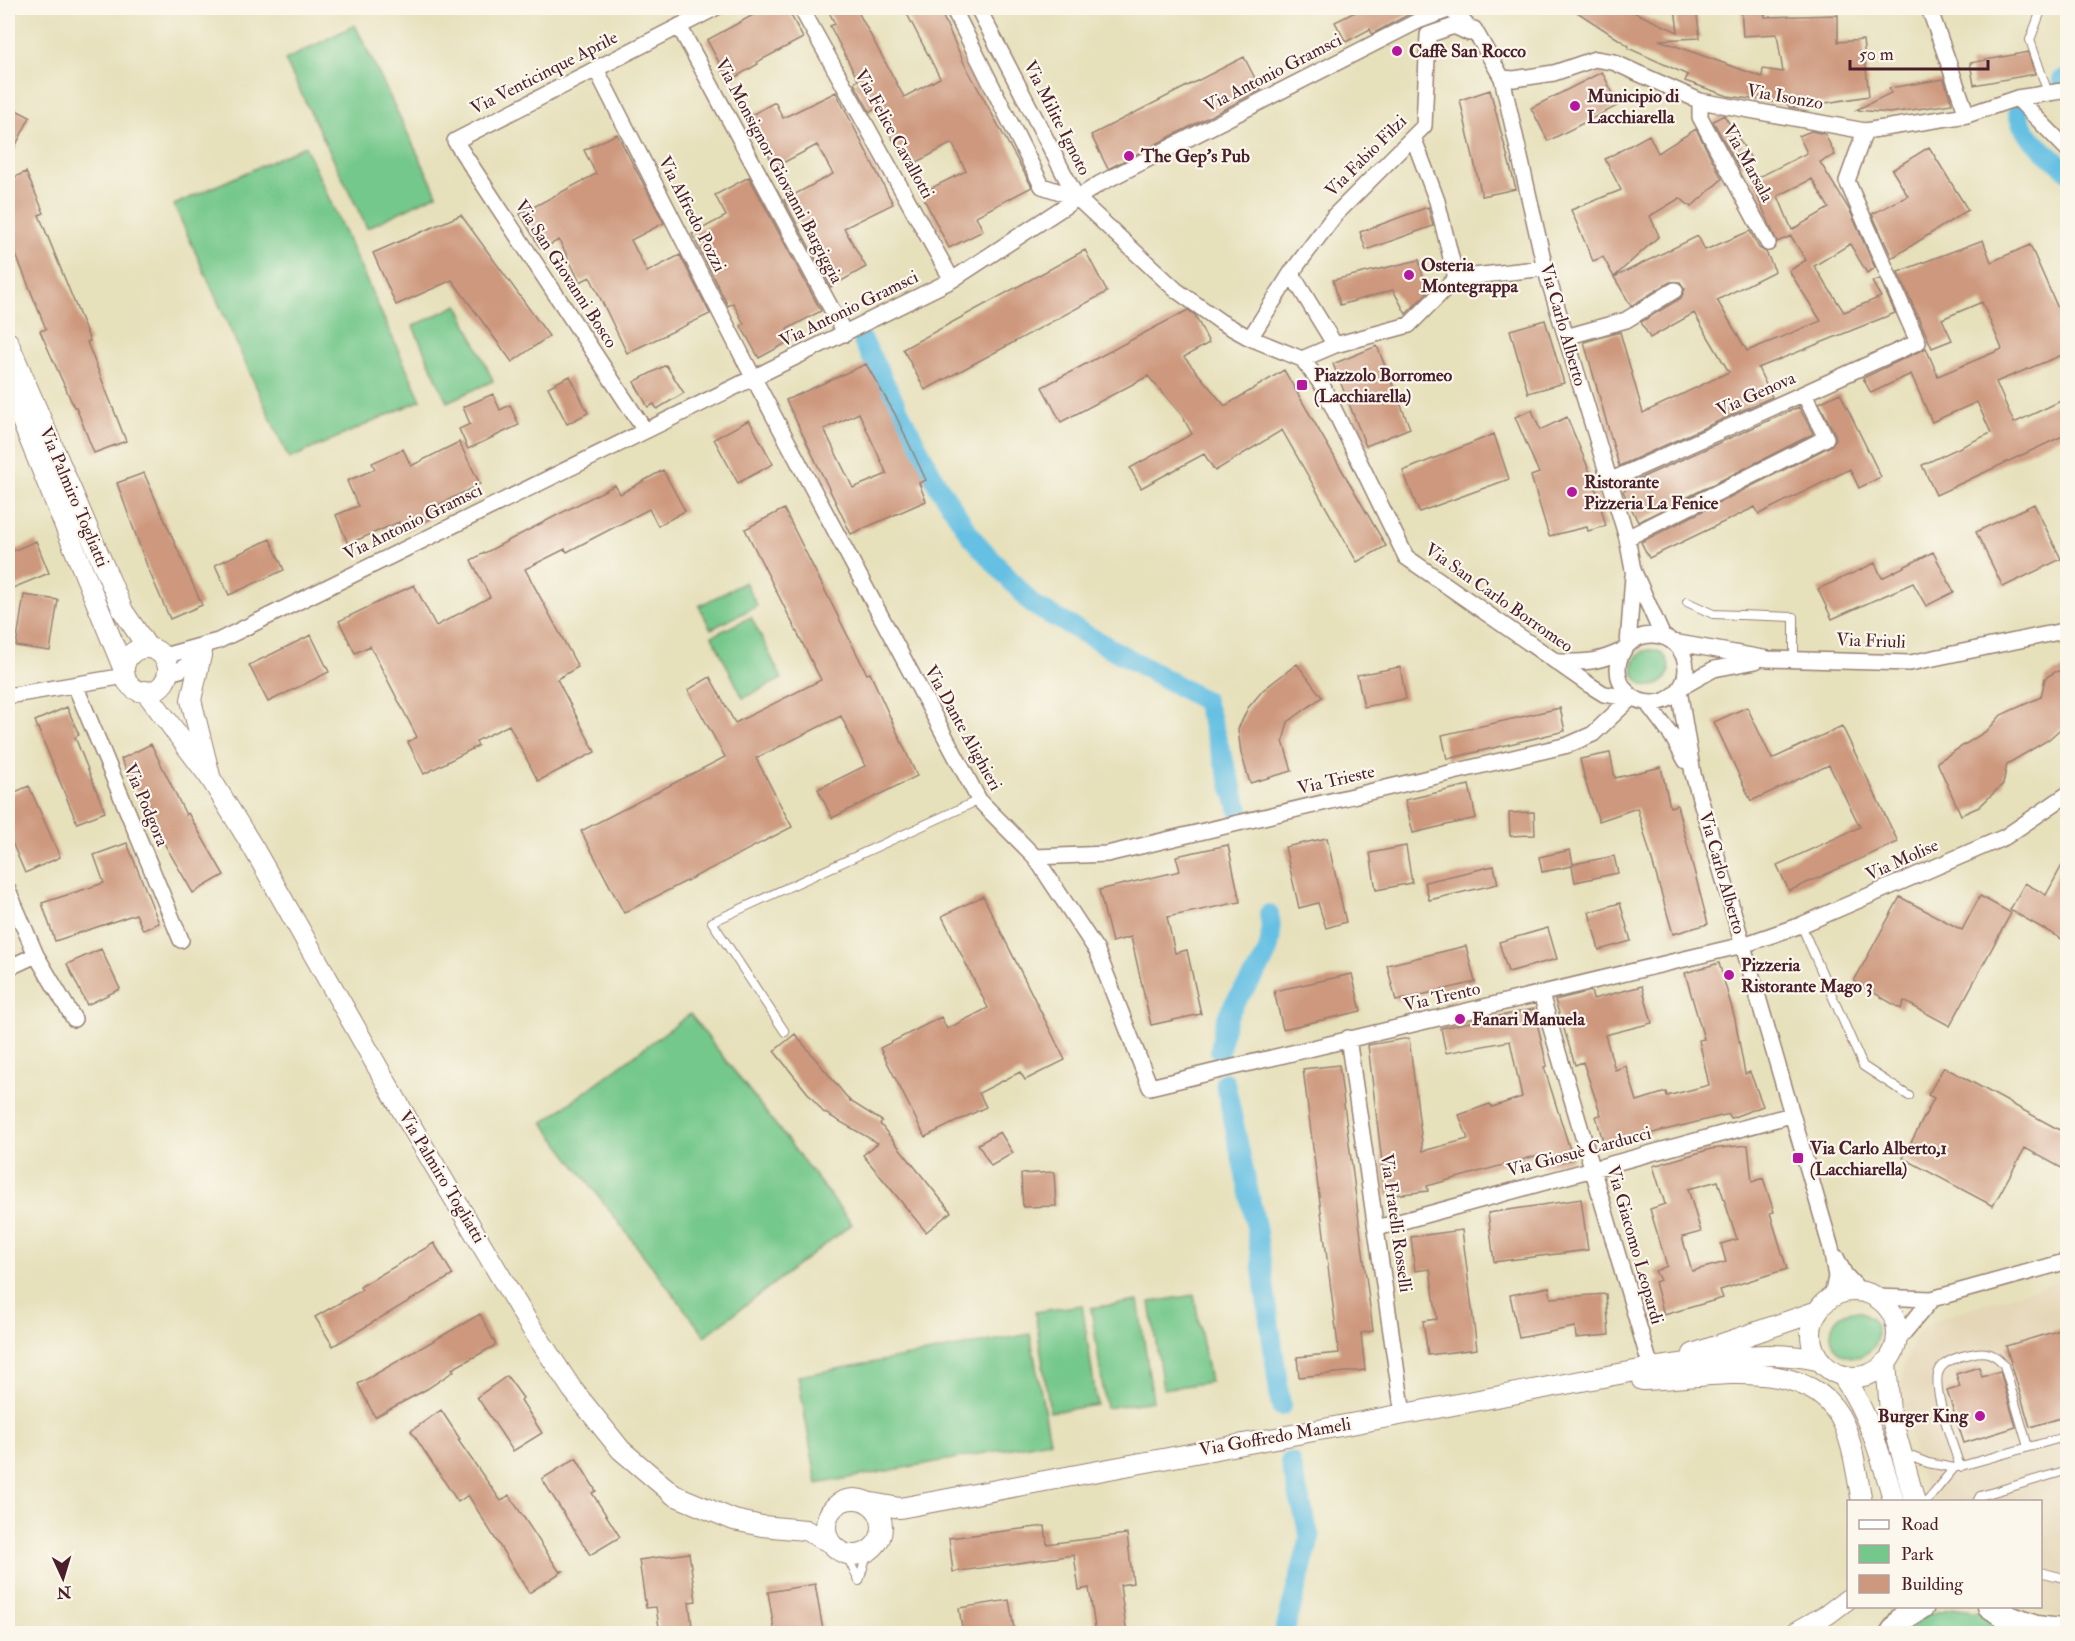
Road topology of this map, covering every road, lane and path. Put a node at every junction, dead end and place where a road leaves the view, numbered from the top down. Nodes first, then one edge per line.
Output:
1 (715, 8) edge
2 (801, 8) edge
3 (953, 8) edge
4 (978, 8) edge
5 (1463, 8) edge
6 (1929, 8) edge
7 (2043, 8) edge
8 (679, 26) junction
9 (1478, 37) junction
10 (596, 69) junction
11 (1502, 78) junction
12 (2067, 90) edge
13 (2048, 93) junction
14 (2017, 98) junction
15 (1700, 101) junction
16 (1967, 115) junction
17 (1865, 131) junction
18 (1413, 137) junction
19 (455, 141) joint
20 (2067, 150) edge
21 (1076, 198) junction
22 (1768, 243) dead end
23 (1545, 268) junction
24 (1291, 273) junction
25 (1456, 278) junction
26 (952, 280) junction
27 (1676, 290) dead end
28 (844, 334) junction
29 (1566, 337) junction
30 (1250, 338) junction
31 (8, 342) edge
32 (1335, 345) junction
33 (1302, 359) junction
34 (753, 377) junction
35 (8, 387) edge
36 (1804, 394) junction
37 (644, 429) junction
38 (1609, 481) junction
39 (1627, 538) junction
40 (1633, 570) junction
41 (1687, 602) dead end
42 (2067, 630) edge
43 (1668, 640) junction
44 (218, 641) junction
45 (1626, 647) junction
46 (201, 655) junction
47 (1794, 658) junction
48 (1768, 659) junction
49 (1558, 662) junction
50 (162, 663) junction
51 (125, 673) junction
52 (75, 685) junction
53 (1680, 689) junction
54 (145, 692) junction
55 (8, 696) edge
56 (1638, 700) junction
57 (194, 712) junction
58 (1693, 774) junction
59 (211, 779) junction
60 (2067, 794) edge
61 (979, 800) junction
62 (1035, 857) junction
63 (8, 890) edge
64 (1801, 925) junction
65 (181, 940) dead end
66 (1743, 945) junction
67 (36, 956) junction
68 (8, 968) edge
69 (1541, 994) junction
70 (74, 1019) dead end
71 (786, 1032) dead end
72 (1348, 1038) junction
73 (1149, 1087) joint
74 (1909, 1096) dead end
75 (1791, 1115) junction
76 (1593, 1167) junction
77 (1377, 1228) junction
78 (1831, 1248) junction
79 (2067, 1261) edge
80 (1868, 1294) junction
81 (1832, 1297) junction
82 (1932, 1299) junction
83 (1818, 1311) junction
84 (1896, 1342) junction
85 (1821, 1361) junction
86 (1886, 1362) junction
87 (1651, 1368) junction
88 (1842, 1375) junction
89 (1583, 1381) junction
90 (1403, 1414) junction
91 (2064, 1437) edge
92 (2028, 1447) junction
93 (1901, 1452) junction
94 (2067, 1456) edge
95 (1957, 1468) junction
96 (2067, 1470) edge
97 (1862, 1500) edge
98 (1893, 1500) edge
99 (1914, 1500) edge
100 (1928, 1500) edge
101 (1978, 1500) edge
102 (866, 1502) junction
103 (900, 1508) junction
104 (833, 1509) junction
105 (805, 1530) junction
106 (881, 1533) junction
107 (839, 1549) junction
108 (2042, 1573) edge
109 (2067, 1579) edge
110 (1847, 1600) edge
111 (1897, 1608) edge
112 (1919, 1608) edge
113 (2007, 1619) edge
114 (2067, 1632) edge
115 (1793, 1634) edge
116 (1890, 1634) edge

1 - 8 street, Via Venticinque Aprile
2 - 26 street, Via Felice Cavallotti
3 - 21 street, Via Milite Ignoto
4 - 21 street, Via Milite Ignoto
5 - 9 street
6 - 16 street
7 - 13 lane
8 - 10 street, Via Venticinque Aprile
8 - 28 street, Via Monsignor Giovanni Bargiggia
9 - 11 street, Via Carlo Alberto
9 - 18 street, Via Fabio Filzi
9 - 21 street, Via Antonio Gramsci
10 - 19 street, Via Venticinque Aprile
10 - 34 street, Via Alfredo Pozzi
11 - 15 street, Via Isonzo
11 - 23 street, Via Carlo Alberto
12 - 13 street, Via Isonzo
13 - 14 street, Via Isonzo
14 - 16 street, Via Isonzo
14 - 20 street
15 - 17 street, Via Isonzo
15 - 22 street, Via Marsala
16 - 17 street, Via Isonzo
17 - 36 street, Via Genova
18 - 24 street, Via Fabio Filzi
18 - 25 street
19 - 37 street, Via San Giovanni Bosco
21 - 26 street, Via Antonio Gramsci
21 - 30 street
23 - 25 street
23 - 29 street, Via Carlo Alberto
24 - 30 street, Via Fabio Filzi
24 - 32 street
25 - 32 street
26 - 28 street, Via Antonio Gramsci
27 - 29 street
28 - 34 street, Via Antonio Gramsci
29 - 38 street, Via Carlo Alberto
30 - 33 street
31 - 50 street, Via Palmiro Togliatti
32 - 33 street
33 - 49 street, Via San Carlo Borromeo
34 - 37 street, Via Antonio Gramsci
34 - 61 street, Via Dante Alighieri
35 - 51 street, Via Palmiro Togliatti
36 - 38 street, Via Genova
36 - 39 street
37 - 44 street, Via Antonio Gramsci
38 - 39 street, Via Carlo Alberto
39 - 40 street, Via Carlo Alberto
40 - 43 street, Via Carlo Alberto
40 - 45 street, Via Carlo Alberto
41 - 47 lane
42 - 47 street, Via Friuli
43 - 45 street
43 - 48 street, Via Friuli
43 - 53 street, Via Carlo Alberto
44 - 46 street, Via Antonio Gramsci
44 - 50 street, Via Antonio Gramsci
45 - 49 street
45 - 56 street, Via Carlo Alberto
46 - 50 street, Via Antonio Gramsci
46 - 57 street, Via Palmiro Togliatti
47 - 48 street, Via Friuli
48 - 53 street
49 - 56 street, Via San Carlo Borromeo
50 - 51 street
50 - 54 street
50 - 57 street, Via Palmiro Togliatti
51 - 52 street
51 - 54 street
52 - 55 street
52 - 65 street, Via Podgora
53 - 56 street
53 - 58 street, Via Carlo Alberto
54 - 59 street, Via Palmiro Togliatti
56 - 58 street, Via Carlo Alberto
56 - 62 street, Via Trieste
57 - 59 street, Via Palmiro Togliatti
58 - 66 street, Via Carlo Alberto
59 - 105 street, Via Palmiro Togliatti
60 - 64 street, Via Molise
61 - 62 street, Via Dante Alighieri
61 - 71 lane
62 - 73 street, Via Dante Alighieri
63 - 67 street
64 - 66 street, Via Molise
64 - 74 lane
66 - 69 street, Via Trento
66 - 75 street, Via Carlo Alberto
67 - 68 street
67 - 70 street
69 - 72 street, Via Trento
69 - 76 street, Via Giacomo Leopardi
72 - 73 street, Via Trento
72 - 77 street, Via Fratelli Rosselli
75 - 76 street, Via Giosuè Carducci
75 - 78 street, Via Carlo Alberto
76 - 77 street, Via Giosuè Carducci
76 - 87 street, Via Giacomo Leopardi
77 - 90 street, Via Fratelli Rosselli
78 - 80 street, Via Carlo Alberto
78 - 81 street, Via Carlo Alberto
79 - 82 street
80 - 81 street
80 - 82 street
80 - 84 street
81 - 83 street
82 - 84 street
83 - 85 street
83 - 87 street, Via Goffredo Mameli
84 - 86 street
85 - 87 street, Via Goffredo Mameli
85 - 88 street
86 - 88 street
86 - 93 street
87 - 89 street, Via Goffredo Mameli
88 - 98 street
89 - 90 street, Via Goffredo Mameli
89 - 97 street
90 - 103 street, Via Goffredo Mameli
91 - 92 lane
91 - 94 lane
92 - 95 lane
92 - 95 lane
93 - 95 lane
93 - 99 street
95 - 100 lane
96 - 101 lane
102 - 103 street, Via Goffredo Mameli
102 - 104 street, Via Goffredo Mameli
102 - 106 street
103 - 106 street
104 - 105 street, Via Goffredo Mameli
104 - 107 street
105 - 107 street
106 - 107 street
108 - 109 lane
110 - 115 street
111 - 116 street
112 - 116 main road
113 - 114 main road

